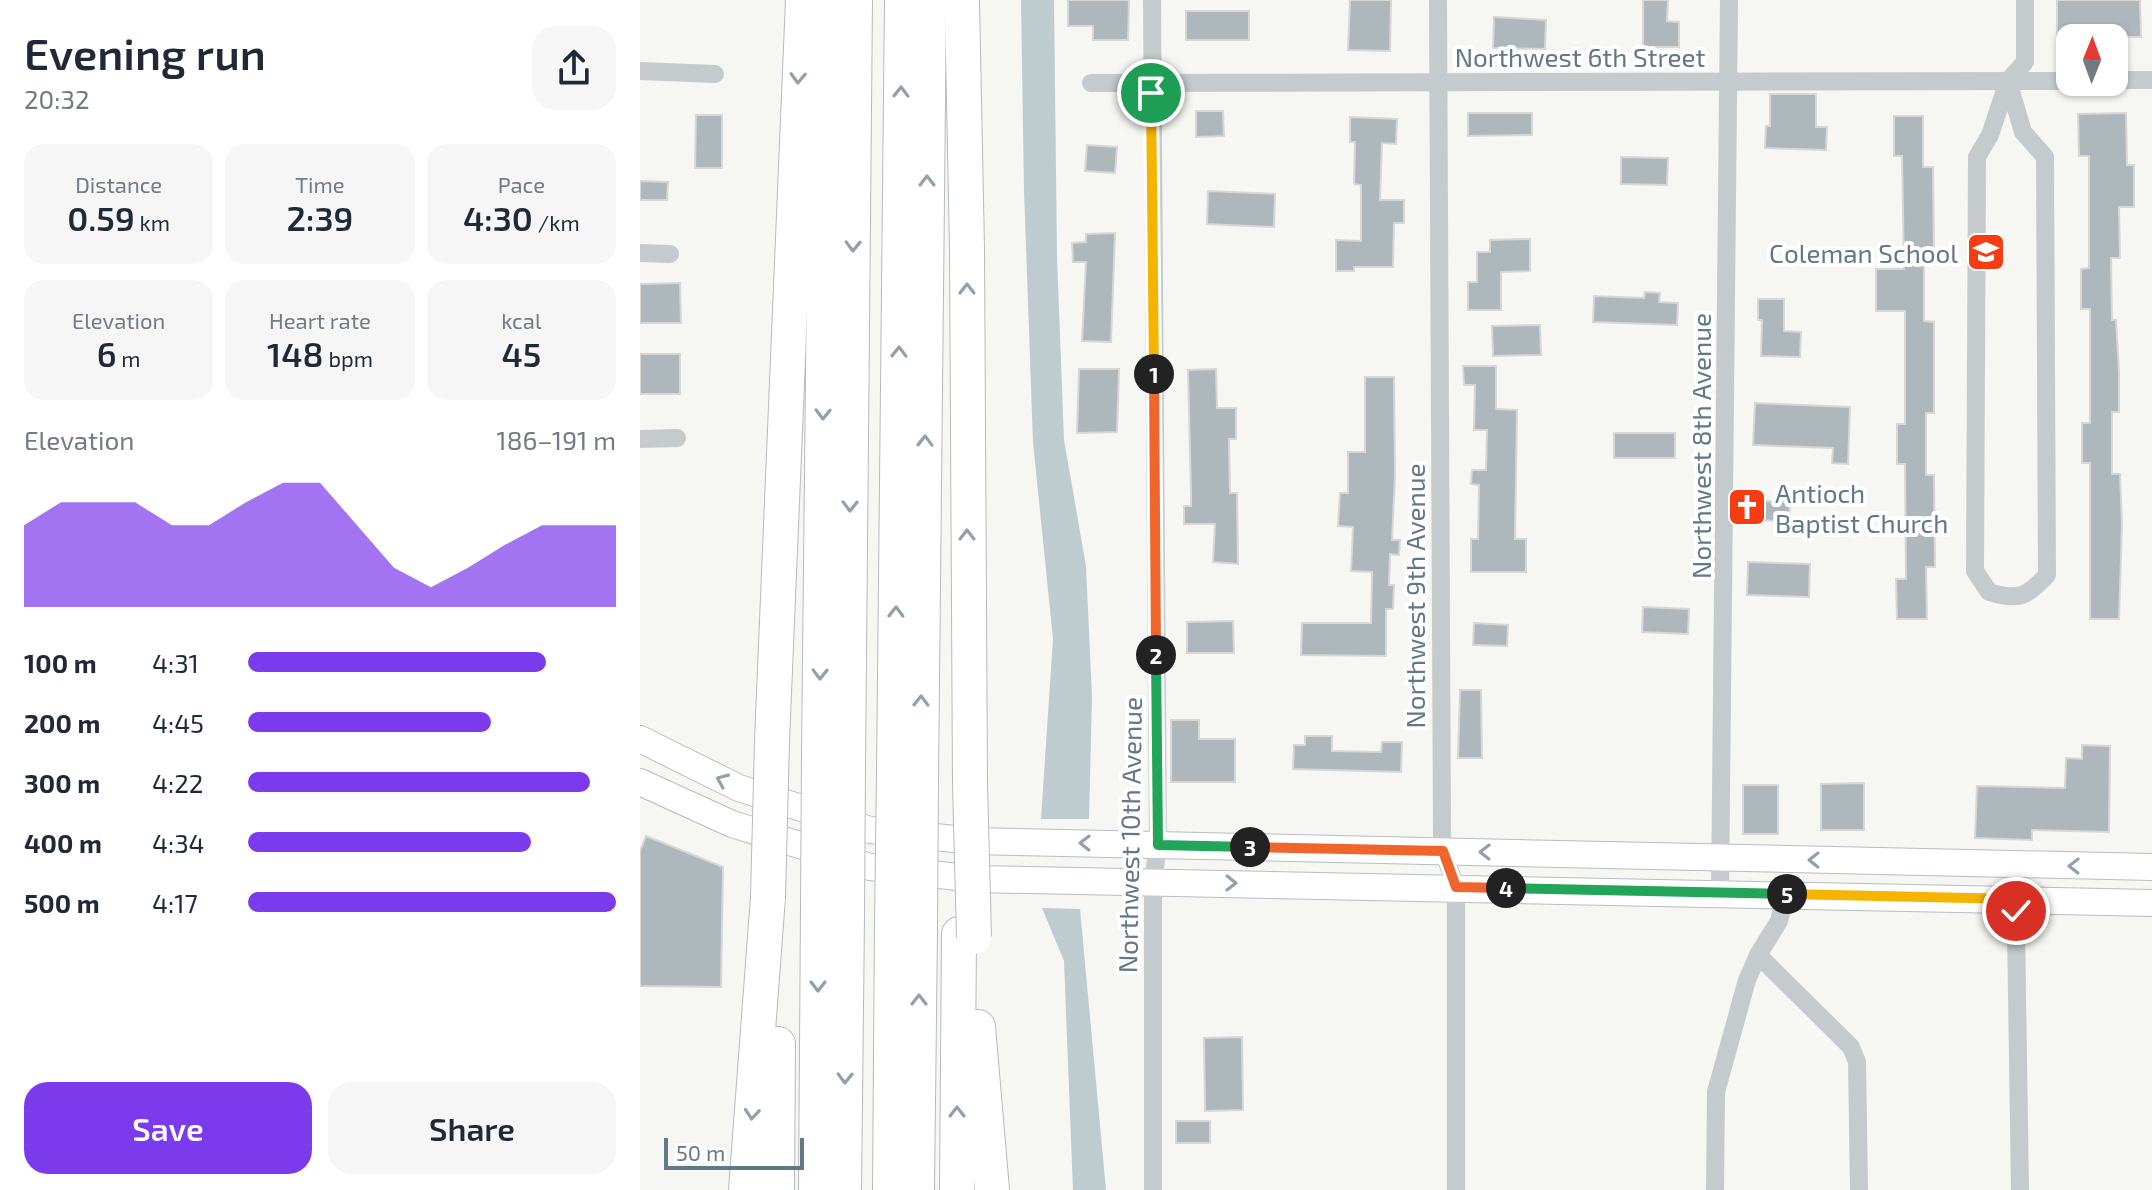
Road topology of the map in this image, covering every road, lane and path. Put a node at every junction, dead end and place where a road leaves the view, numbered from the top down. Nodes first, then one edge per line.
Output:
1 (803, 0) edge
2 (827, 0) edge
3 (855, 0) edge
4 (902, 0) edge
5 (929, 0) edge
6 (962, 0) edge
7 (1152, 0) edge
8 (1438, 0) edge
9 (1729, 0) edge
10 (2025, 0) edge
11 (640, 71) edge
12 (715, 74) dead end
13 (2128, 80) edge
14 (2152, 80) edge
15 (1151, 81) junction
16 (1729, 81) junction
17 (2008, 81) junction
18 (2056, 81) edge
19 (1091, 83) dead end
20 (1437, 83) junction
21 (640, 253) edge
22 (670, 254) dead end
23 (677, 438) dead end
24 (640, 439) edge
25 (640, 739) edge
26 (834, 760) junction
27 (908, 777) junction
28 (640, 782) edge
29 (1158, 845) junction
30 (1443, 851) junction
31 (1723, 857) junction
32 (2015, 864) junction
33 (2152, 867) edge
34 (1153, 881) junction
35 (1456, 887) junction
36 (1720, 893) junction
37 (1786, 894) junction
38 (774, 898) junction
39 (2015, 899) junction
40 (2152, 903) edge
41 (832, 912) junction
42 (906, 926) junction
43 (966, 935) junction
44 (1758, 955) junction
45 (746, 1190) edge
46 (777, 1190) edge
47 (816, 1190) edge
48 (844, 1190) edge
49 (890, 1190) edge
50 (917, 1190) edge
51 (957, 1190) edge
52 (992, 1190) edge
53 (1153, 1190) edge
54 (1456, 1190) edge
55 (1715, 1190) edge
56 (1859, 1190) edge
57 (2020, 1190) edge

1 -> 38 highway, bridge
2 -> 26 highway
3 -> 26 highway
27 -> 4 highway
27 -> 5 highway
43 -> 6 highway
7 - 15 street, Northwest 10th Avenue
8 - 20 street, Northwest 9th Avenue
9 - 16 street, Northwest 8th Avenue
10 - 17 street
11 - 12 street
13 - 14 street
15 - 19 street, Northwest 6th Street
15 - 20 street, Northwest 6th Street
15 - 29 street, Northwest 10th Avenue
16 - 17 street, Northwest 6th Street
16 - 20 street, Northwest 6th Street
16 - 31 street, Northwest 8th Avenue
17 - 17 street
17 - 18 street, Northwest 6th Street
20 - 30 street, Northwest 9th Avenue
21 - 22 street
23 - 24 street
29 -> 25 main road
26 - 41 highway, bridge
27 - 42 highway, bridge
28 - 34 main road
29 - 30 main road
29 - 34 street, Northwest 10th Avenue
31 -> 30 main road
30 - 35 street, Northwest 9th Avenue
32 -> 31 main road
31 - 36 street, Northwest 8th Avenue
33 -> 32 main road
32 - 39 street
34 -> 35 main road
34 - 53 street, Northwest 10th Avenue
35 - 36 main road
35 - 54 street, Northwest 9th Avenue
36 - 37 main road
37 - 39 main road
37 - 44 street
38 -> 45 highway
38 - 46 highway
39 - 40 main road
39 - 57 street
41 -> 47 highway
41 -> 48 highway
42 - 49 highway
50 -> 42 highway
51 -> 43 highway
43 - 52 highway
44 - 55 street
44 - 56 street

